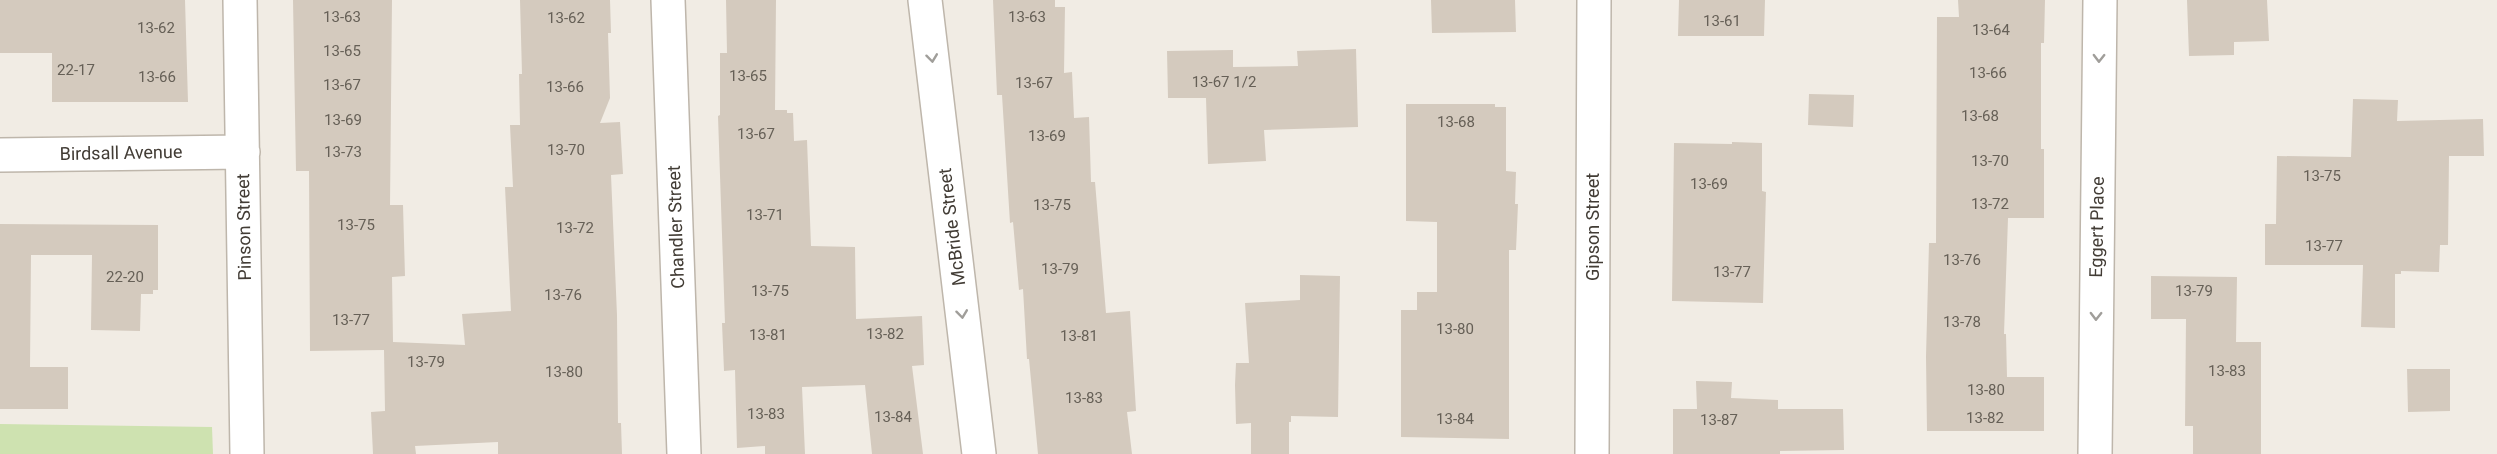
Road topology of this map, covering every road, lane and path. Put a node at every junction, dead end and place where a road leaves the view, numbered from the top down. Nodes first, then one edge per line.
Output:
1 (240, 0) edge
2 (668, 0) edge
3 (925, 0) edge
4 (1594, 0) edge
5 (2100, 0) edge
6 (243, 152) junction
7 (0, 155) edge
8 (247, 454) edge
9 (684, 454) edge
10 (979, 454) edge
11 (1592, 454) edge
12 (2095, 454) edge

1 - 6 street, Pinson Street
2 - 9 street, Chandler Street
3 -> 10 street, McBride Street
4 - 11 street, Gipson Street
5 -> 12 street, Eggert Place
6 - 7 street, Birdsall Avenue
6 - 8 street, Pinson Street

